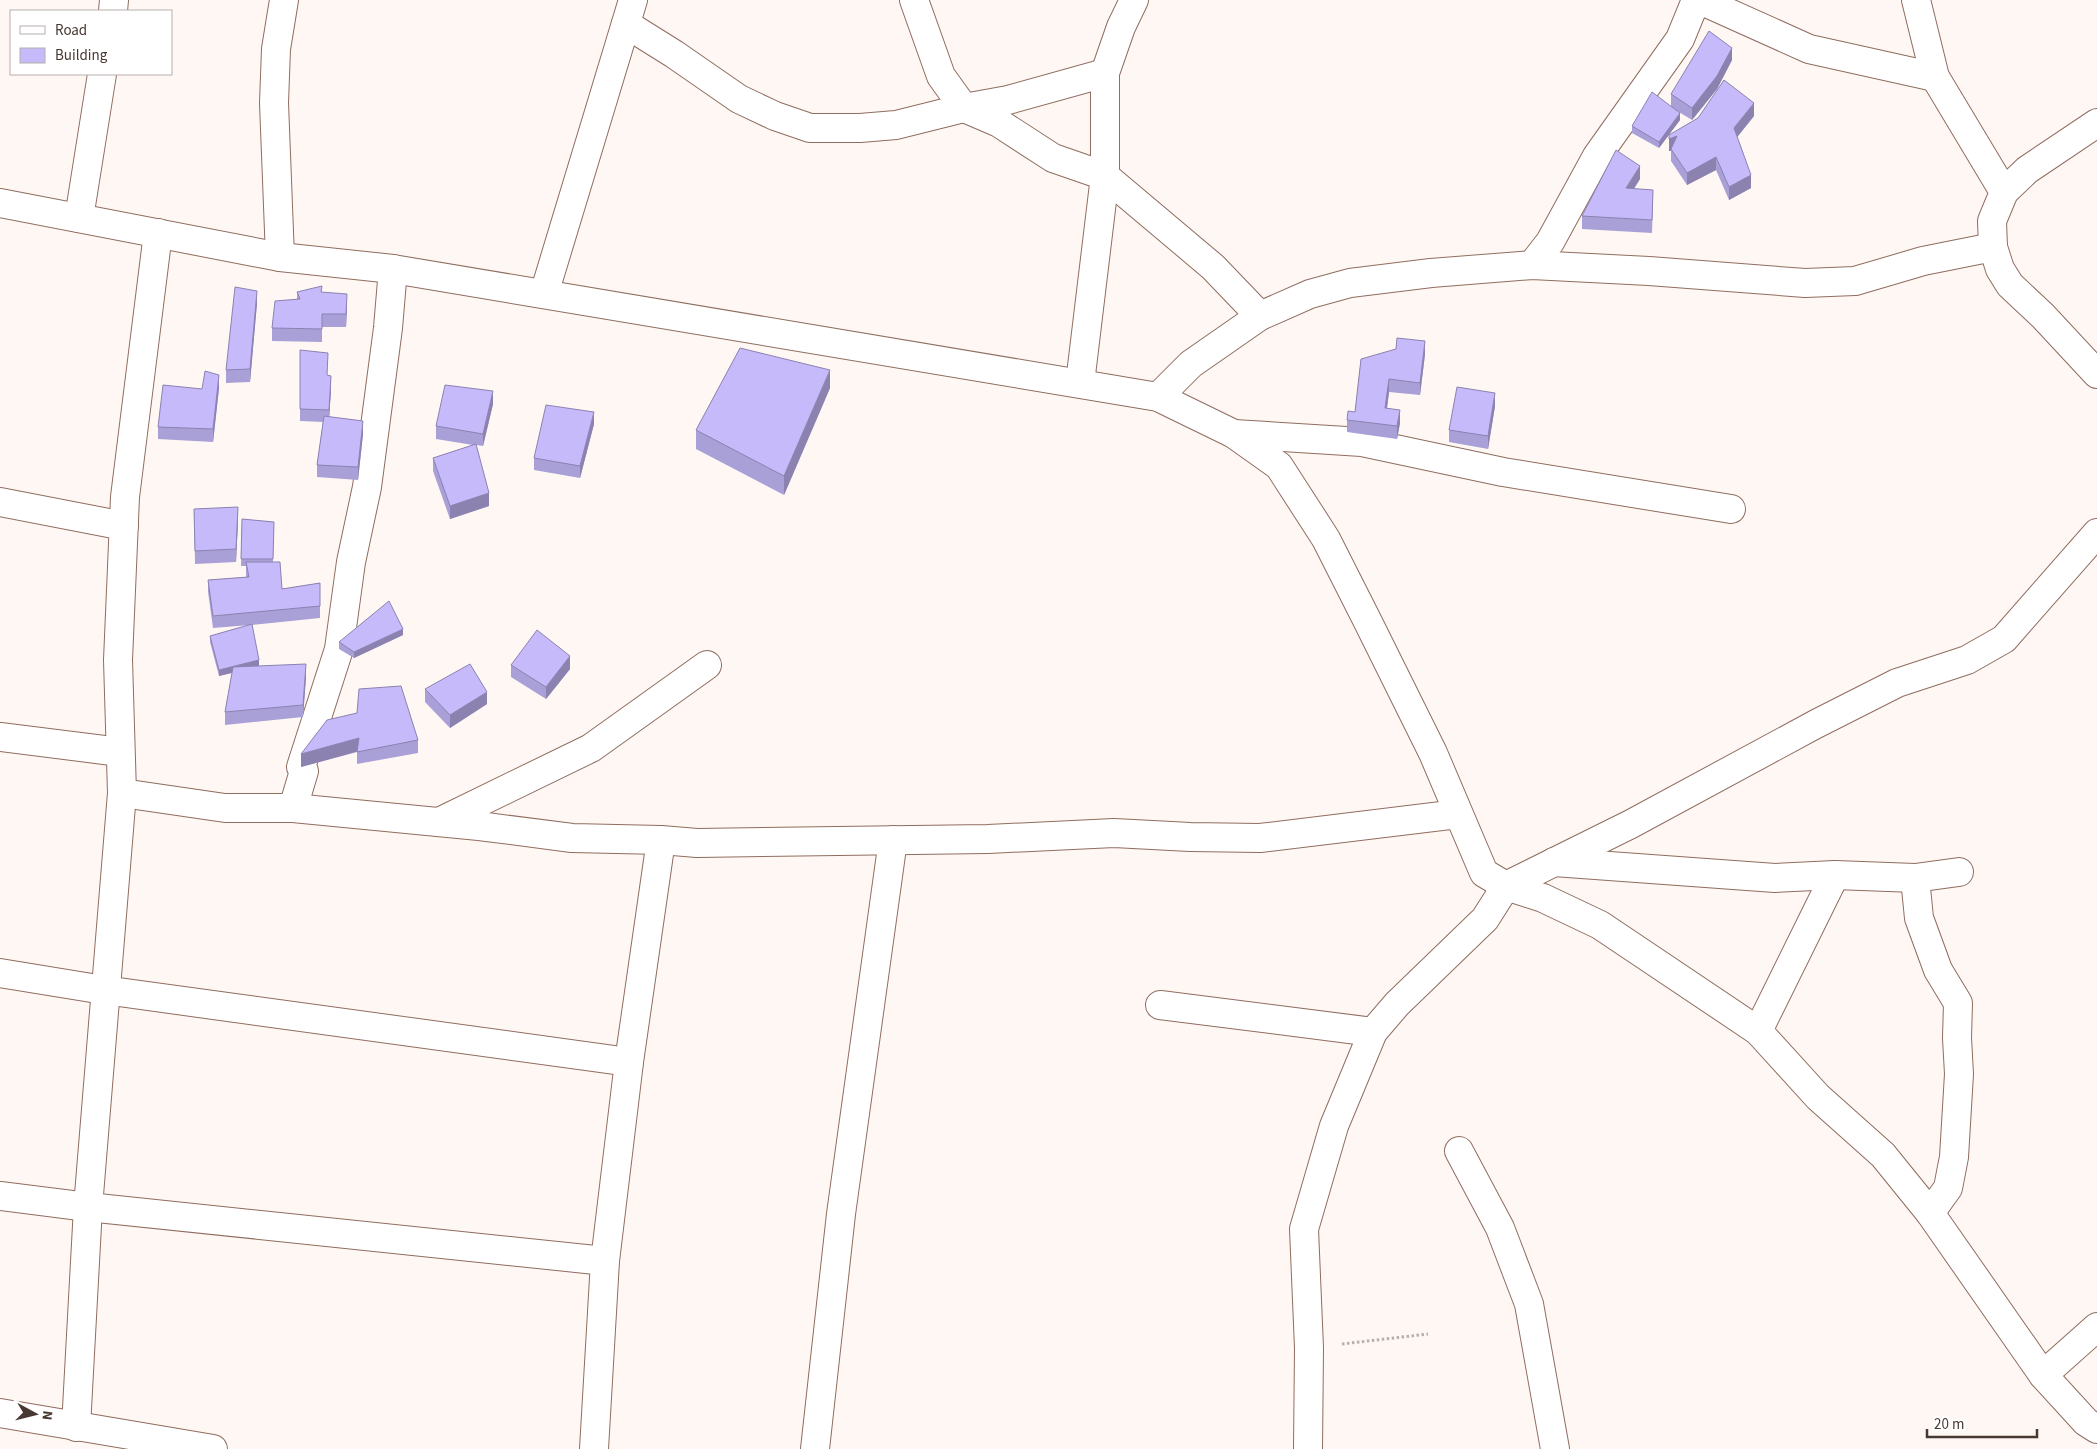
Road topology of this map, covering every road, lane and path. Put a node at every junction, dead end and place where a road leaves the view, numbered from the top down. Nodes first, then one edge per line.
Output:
1 (284, 0) edge
2 (914, 0) edge
3 (1134, 0) edge
4 (1696, 0) edge
5 (1700, 0) edge
6 (1916, 0) edge
7 (630, 12) edge
8 (1105, 73) junction
9 (102, 75) edge
10 (1935, 77) junction
11 (964, 108) junction
12 (2097, 123) edge
13 (1105, 176) junction
14 (2004, 192) junction
15 (0, 203) edge
16 (79, 218) junction
17 (158, 233) junction
18 (1993, 247) junction
19 (280, 257) junction
20 (1532, 265) junction
21 (393, 269) junction
22 (544, 294) junction
23 (1260, 316) junction
24 (2097, 374) edge
25 (1080, 383) junction
26 (1158, 397) junction
27 (1234, 434) junction
28 (0, 502) edge
29 (1731, 509) dead end
30 (124, 526) junction
31 (2097, 533) edge
32 (708, 665) dead end
33 (0, 737) edge
34 (120, 752) junction
35 (122, 793) junction
36 (293, 808) junction
37 (1458, 814) junction
38 (439, 822) junction
39 (662, 840) junction
40 (893, 840) junction
41 (1553, 862) junction
42 (1959, 872) dead end
43 (1835, 875) junction
44 (1914, 878) junction
45 (1506, 886) junction
46 (0, 973) edge
47 (104, 990) junction
48 (1160, 1005) dead end
49 (1758, 1031) junction
50 (1373, 1032) junction
51 (629, 1062) junction
52 (1459, 1151) dead end
53 (0, 1196) edge
54 (88, 1208) junction
55 (1930, 1213) junction
56 (605, 1261) junction
57 (2097, 1327) edge
58 (1428, 1334) dead end
59 (1310, 1348) junction
60 (2043, 1375) junction
61 (0, 1412) edge
62 (76, 1427) junction
63 (2097, 1429) edge
64 (214, 1449) edge
65 (594, 1449) edge
66 (816, 1449) edge
67 (1308, 1449) edge
68 (1555, 1449) edge

1 - 19 street
2 - 11 street
3 - 8 street
4 - 20 street
5 - 10 street
6 - 10 street
7 - 11 street
7 - 22 street
8 - 11 street
8 - 13 street
9 - 16 street
10 - 14 street
11 - 13 street
12 - 14 street
13 - 23 street
13 - 25 street
14 - 18 street
15 - 16 street
16 - 17 street
17 - 19 street
17 - 30 street
18 - 20 street
18 - 24 street
19 - 21 street
20 - 23 street
21 - 22 street
21 - 36 street
22 - 25 street
23 - 26 street
25 - 26 street
26 - 27 street
27 - 29 street
27 - 37 street
28 - 30 street
30 - 34 street
31 - 41 street
32 - 38 street
33 - 34 street
34 - 35 street
35 - 36 street
35 - 47 street
36 - 38 street
37 - 40 street
37 - 45 street
38 - 39 street
39 - 40 street
39 - 51 street
40 - 66 street
41 - 43 street
41 - 45 street
42 - 44 street
43 - 44 street
43 - 49 street
44 - 55 street
45 - 49 street
45 - 50 street
46 - 47 street
47 - 51 street
47 - 54 street
48 - 50 street
49 - 55 street
50 - 59 street
51 - 56 street
52 - 68 street
53 - 54 street
54 - 56 street
54 - 62 street
55 - 60 street
56 - 65 street
57 - 60 street
58 - 59 path
59 - 67 street
60 - 63 street
61 - 62 street
62 - 64 street

